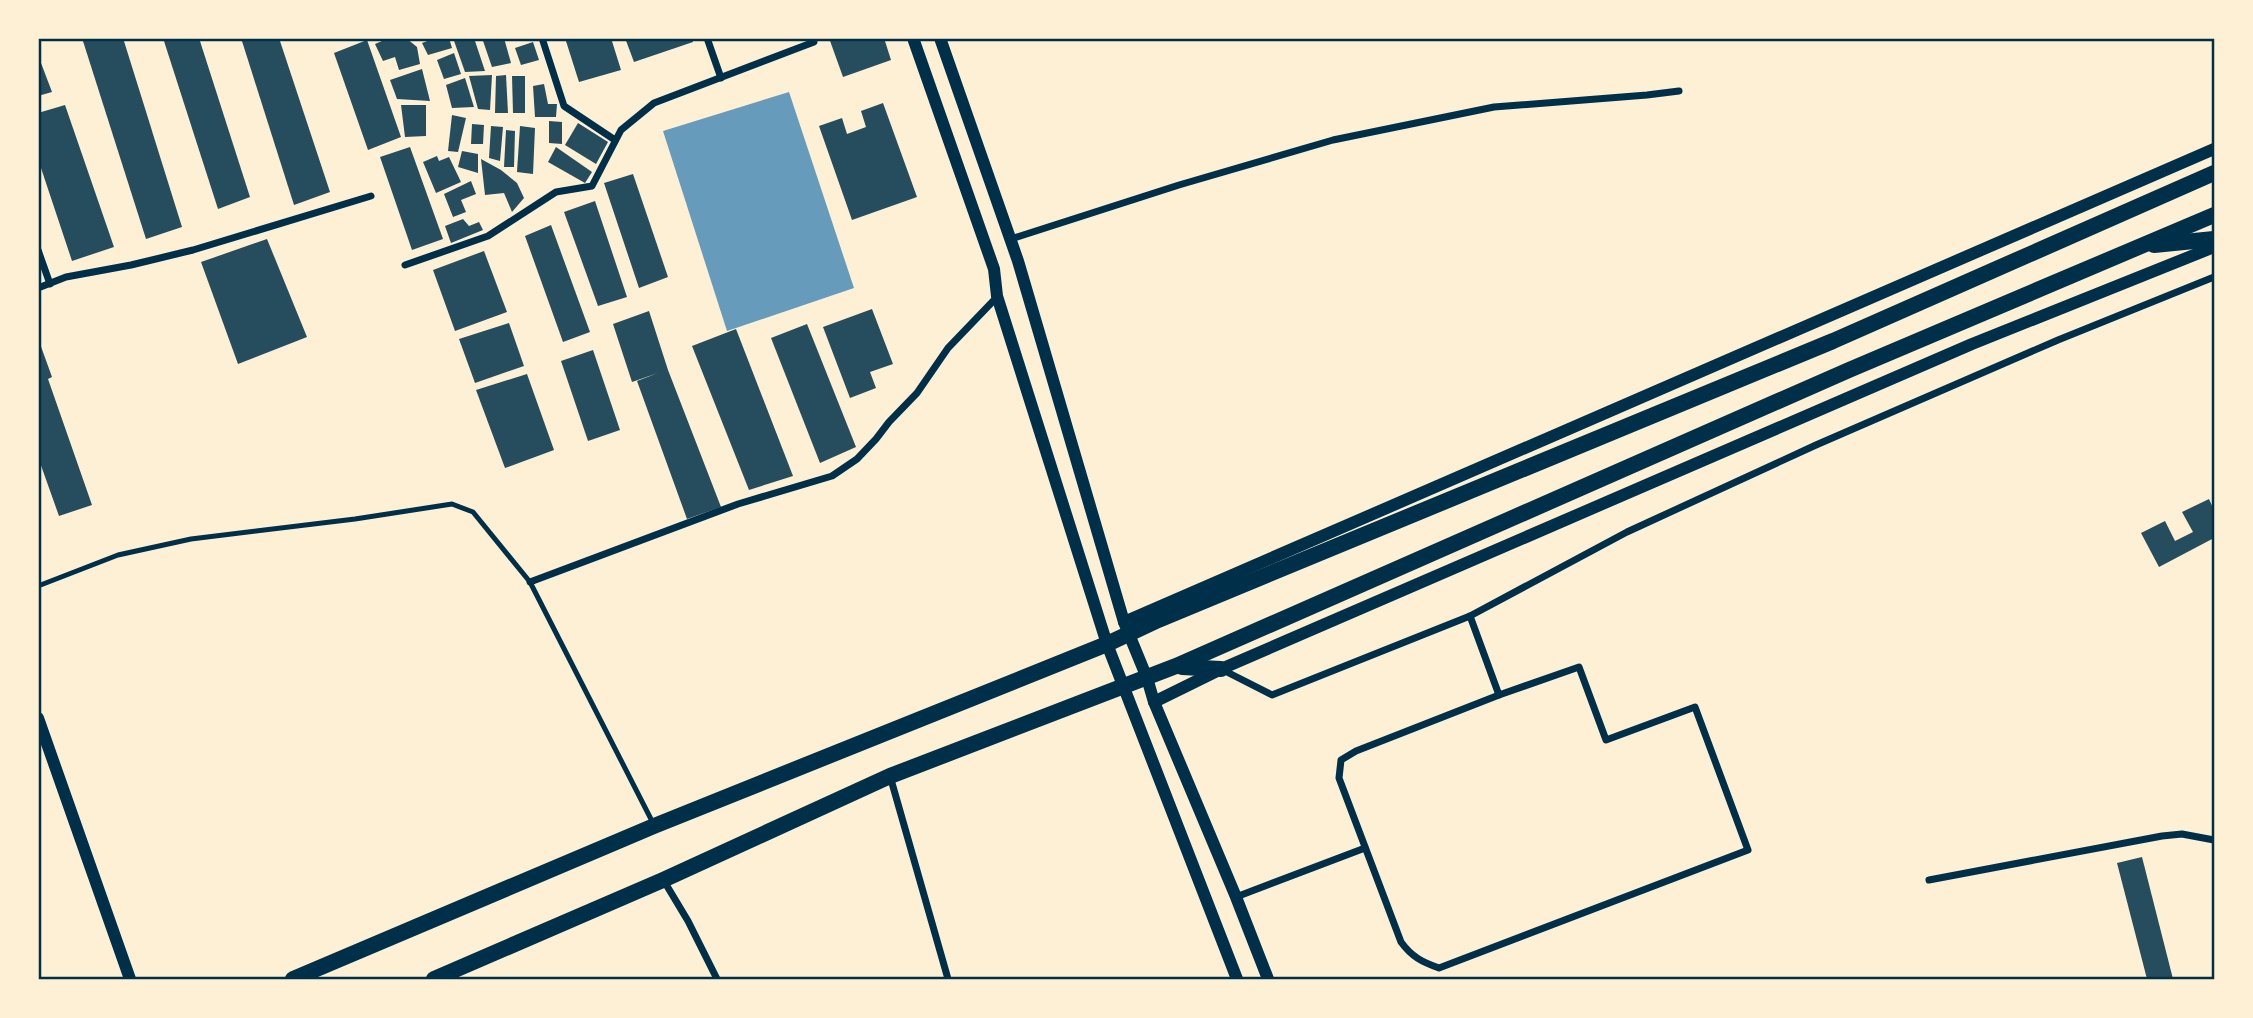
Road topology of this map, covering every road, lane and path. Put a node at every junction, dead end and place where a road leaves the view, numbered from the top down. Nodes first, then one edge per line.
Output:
1 (542, 38) edge
2 (707, 38) edge
3 (813, 38) edge
4 (914, 38) edge
5 (940, 38) edge
6 (721, 78) junction
7 (1678, 91) dead end
8 (615, 140) junction
9 (2214, 149) edge
10 (2214, 173) edge
11 (372, 196) dead end
12 (2214, 215) edge
13 (1011, 239) junction
14 (2214, 239) edge
15 (2138, 247) junction
16 (2214, 247) edge
17 (38, 250) edge
18 (405, 265) dead end
19 (2214, 277) edge
20 (50, 284) junction
21 (38, 288) edge
22 (997, 296) junction
23 (530, 582) junction
24 (38, 586) edge
25 (1470, 616) junction
26 (1126, 628) junction
27 (1107, 644) junction
28 (1177, 666) junction
29 (1221, 668) junction
30 (1147, 678) junction
31 (1125, 687) junction
32 (1499, 695) junction
33 (1154, 702) junction
34 (38, 718) edge
35 (890, 776) junction
36 (654, 826) junction
37 (2214, 839) edge
38 (1365, 848) junction
39 (663, 880) junction
40 (1929, 880) dead end
41 (1236, 897) junction
42 (130, 979) edge
43 (293, 979) edge
44 (434, 979) edge
45 (717, 979) edge
46 (948, 979) edge
47 (1237, 979) edge
48 (1268, 979) edge

1 - 8 street
2 - 6 street
3 - 6 street
4 - 22 street
5 - 13 street
6 - 8 street
7 - 13 street
8 - 18 street
9 - 26 street
10 - 26 main road
11 - 20 street
12 - 15 main road
13 - 26 street
14 - 15 main road
15 - 28 main road
16 - 29 street
17 - 20 street
19 - 25 street
20 - 21 street
22 - 23 street
22 - 27 street
23 - 24 lane
23 - 36 lane
25 - 29 street
25 - 32 street
26 - 27 main road
26 - 30 street
27 - 31 street
27 - 36 main road
28 - 29 main road
28 - 30 main road
29 - 33 street
30 - 31 main road
30 - 33 street
31 - 35 main road
31 - 47 street
32 - 38 street
32 - 38 street
33 - 41 street
34 - 42 street
35 - 39 main road
35 - 46 street
36 - 43 main road
37 - 40 street
38 - 41 street
39 - 44 main road
39 - 45 street
41 - 48 street

